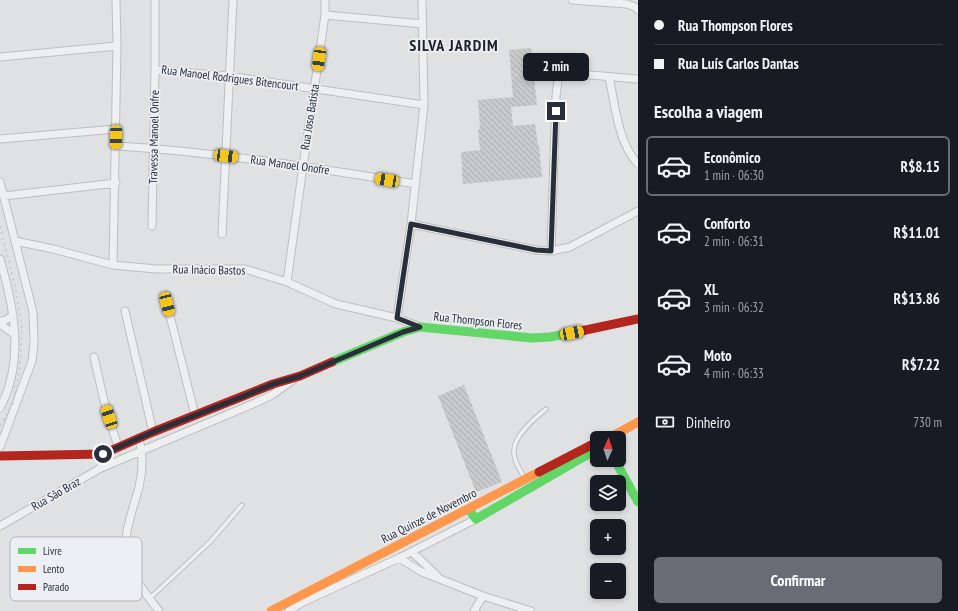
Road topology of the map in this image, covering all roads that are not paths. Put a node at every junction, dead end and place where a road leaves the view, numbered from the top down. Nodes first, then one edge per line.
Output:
1 (116, 0) edge
2 (155, 0) edge
3 (233, 0) edge
4 (325, 0) edge
5 (422, 0) edge
6 (572, 0) edge
7 (638, 10) edge
8 (325, 15) junction
9 (423, 24) junction
10 (117, 46) junction
11 (0, 57) edge
12 (155, 70) junction
13 (229, 76) junction
14 (609, 77) junction
15 (638, 79) edge
16 (315, 88) junction
17 (424, 105) junction
18 (116, 129) junction
19 (0, 139) edge
20 (116, 146) junction
21 (154, 148) junction
22 (226, 156) junction
23 (638, 164) edge
24 (303, 166) junction
25 (0, 182) edge
26 (116, 183) junction
27 (416, 184) junction
28 (4, 196) junction
29 (638, 211) edge
30 (411, 224) junction
31 (152, 226) dead end
32 (222, 234) dead end
33 (15, 241) junction
34 (551, 251) junction
35 (0, 259) edge
36 (113, 265) junction
37 (287, 282) junction
38 (167, 304) dead end
39 (125, 311) dead end
40 (13, 315) junction
41 (397, 318) junction
42 (638, 319) edge
43 (0, 323) edge
44 (420, 327) junction
45 (14, 335) junction
46 (94, 357) dead end
47 (300, 376) junction
48 (0, 408) edge
49 (546, 409) dead end
50 (197, 414) junction
51 (638, 422) edge
52 (204, 424) junction
53 (622, 431) edge
54 (153, 432) junction
55 (139, 438) junction
56 (1, 443) edge
57 (590, 446) edge
58 (118, 447) junction
59 (142, 450) junction
60 (590, 453) edge
61 (103, 454) junction
62 (0, 456) edge
63 (619, 467) edge
64 (101, 468) junction
65 (526, 480) junction
66 (504, 491) junction
67 (510, 500) junction
68 (638, 502) edge
69 (242, 505) dead end
70 (469, 510) junction
71 (476, 519) junction
72 (0, 526) edge
73 (126, 537) edge
74 (412, 552) junction
75 (399, 558) junction
76 (438, 578) junction
77 (142, 587) edge
78 (483, 596) junction
79 (150, 598) junction
80 (159, 611) edge
81 (272, 611) edge
82 (288, 611) edge
83 (474, 611) edge
84 (531, 611) edge

1 - 10 street
2 - 12 street, Travessa Manoel Onfre
3 - 13 street
4 - 8 street, Rua Joso Batista
5 - 9 street
6 - 7 street
8 - 9 street
8 - 16 street, Rua Joso Batista
9 - 17 street
10 - 11 street
10 - 18 street
12 - 13 street, Rua Manoel Rodrigues Bitencourt
12 - 21 street, Travessa Manoel Onfre
13 - 16 street, Rua Manoel Rodrigues Bitencourt
13 - 22 street
14 - 15 street
14 - 23 street
14 - 34 street
16 - 17 street, Rua Manoel Rodrigues Bitencourt
16 - 24 street, Rua Joso Batista
17 - 27 street
18 - 19 street
18 - 20 street
20 - 21 street, Rua Manoel Onofre
20 - 26 street
21 - 22 street, Rua Manoel Onofre
21 - 31 street, Travessa Manoel Onfre
22 - 24 street, Rua Manoel Onofre
22 - 32 street
24 - 27 street, Rua Manoel Onofre
24 - 37 street, Rua Joso Batista
25 - 28 street
26 - 28 street
26 - 36 street
27 - 30 street
28 - 33 street
29 - 34 street
30 - 34 street
30 - 41 street
33 - 36 street, Rua Inácio Bastos
33 - 56 street
35 - 40 street
36 - 37 street, Rua Inácio Bastos
37 - 41 street, Rua Inácio Bastos
38 - 50 street
39 - 54 street
40 - 43 street
40 - 45 street
41 - 44 street, Rua Inácio Bastos
42 - 44 street, Rua Thompson Flores
43 - 45 street
44 - 47 street, Rua Thompson Flores
45 - 48 street
46 - 58 street
47 - 50 street, Rua Thompson Flores
47 - 52 street, Rua Thompson Flores
49 - 65 lane
50 - 52 street
50 - 54 street, Rua Thompson Flores
51 - 53 street
52 - 59 street, Rua Thompson Flores
54 - 55 street, Rua Thompson Flores
55 - 58 street, Rua Thompson Flores
55 - 59 street
57 - 65 street, Rua Quinze de Novembro
58 - 61 street, Rua Thompson Flores
59 - 64 street, Rua Thompson Flores
59 - 73 street
60 - 67 street, Rua Quinze de Novembro
61 - 62 street, Rua Thompson Flores
61 - 64 street
63 - 68 street
64 - 72 street, Rua São Braz
65 - 66 street, Rua Quinze de Novembro
66 - 67 street
66 - 70 street, Rua Quinze de Novembro
67 - 71 street, Rua Quinze de Novembro
69 - 79 lane
70 - 71 street
70 - 81 street, Rua Quinze de Novembro
71 - 74 street
74 - 75 street
74 - 76 street
75 - 76 street
75 - 82 street
76 - 78 street
77 - 79 street
78 - 83 street
78 - 84 street
79 - 80 street

